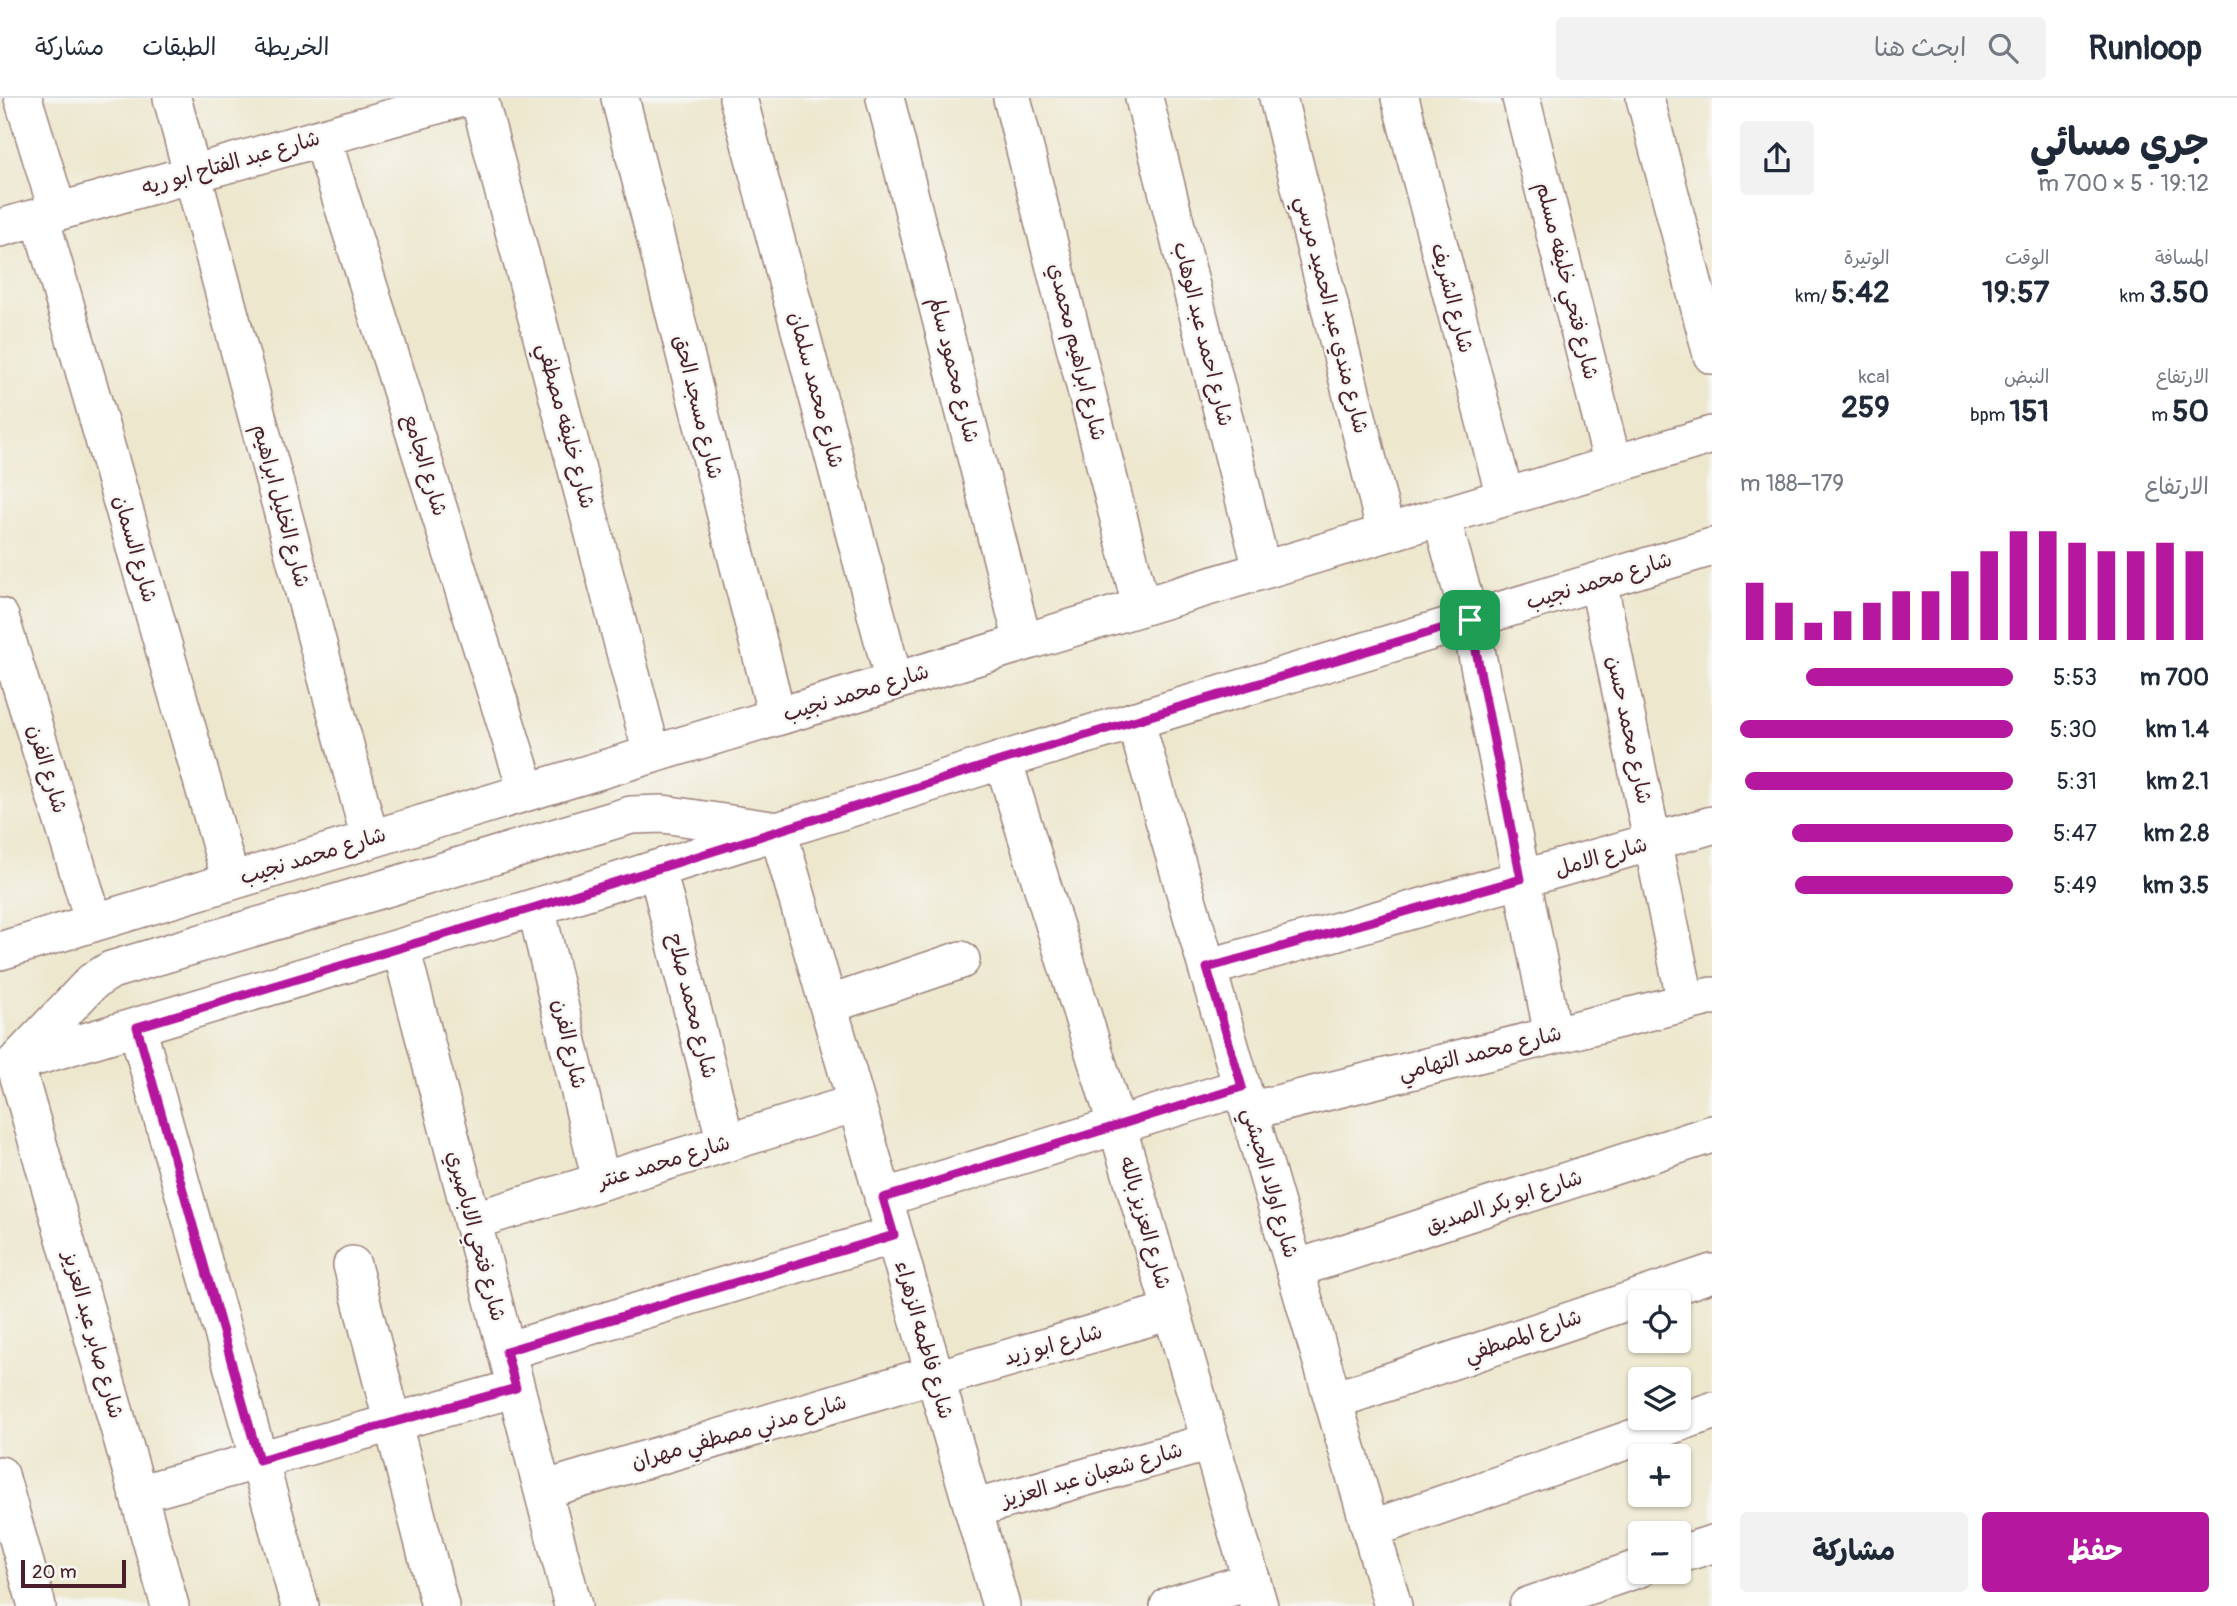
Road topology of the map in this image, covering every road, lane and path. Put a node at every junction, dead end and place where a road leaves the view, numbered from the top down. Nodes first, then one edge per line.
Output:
1 (23, 98) edge
2 (172, 98) edge
3 (462, 98) edge
4 (479, 98) edge
5 (620, 98) edge
6 (738, 98) edge
7 (885, 98) edge
8 (1012, 98) edge
9 (1144, 98) edge
10 (1278, 98) edge
11 (1400, 98) edge
12 (1521, 98) edge
13 (1645, 98) edge
14 (322, 138) junction
15 (192, 174) junction
16 (49, 214) junction
17 (0, 228) edge
18 (1712, 355) edge
19 (1712, 435) edge
20 (1613, 465) junction
21 (1505, 498) junction
22 (1441, 516) junction
23 (1386, 533) junction
24 (1712, 547) edge
25 (1262, 570) junction
26 (1598, 581) junction
27 (1142, 606) junction
28 (0, 617) edge
29 (1470, 620) junction
30 (1023, 642) junction
31 (894, 681) junction
32 (777, 716) junction
33 (1135, 720) junction
34 (652, 754) junction
35 (1003, 760) junction
36 (527, 792) junction
37 (1712, 825) edge
38 (778, 831) junction
39 (370, 839) junction
40 (1652, 842) junction
41 (657, 869) junction
42 (1521, 879) junction
43 (231, 881) junction
44 (536, 907) junction
45 (94, 922) junction
46 (401, 948) junction
47 (0, 951) edge
48 (961, 960) dead end
49 (1207, 968) junction
50 (1699, 1000) edge
51 (828, 1005) junction
52 (137, 1027) junction
53 (1553, 1035) junction
54 (7, 1065) edge
55 (1245, 1099) junction
56 (856, 1103) junction
57 (1117, 1126) junction
58 (1712, 1134) edge
59 (726, 1143) junction
60 (601, 1181) junction
61 (883, 1198) junction
62 (472, 1221) junction
63 (894, 1235) junction
64 (352, 1265) dead end
65 (1295, 1269) junction
66 (1712, 1273) edge
67 (1171, 1311) junction
68 (506, 1351) junction
69 (935, 1377) junction
70 (516, 1388) junction
71 (1335, 1400) junction
72 (1712, 1412) edge
73 (392, 1422) junction
74 (1210, 1442) junction
75 (259, 1460) junction
76 (0, 1475) edge
77 (543, 1490) junction
78 (138, 1494) junction
79 (973, 1509) junction
80 (1371, 1528) junction
81 (1712, 1544) edge
82 (1691, 1551) edge
83 (1628, 1573) edge
84 (1255, 1594) edge
85 (37, 1606) edge
86 (170, 1606) edge
87 (300, 1606) edge
88 (439, 1606) edge
89 (573, 1606) edge
90 (1001, 1606) edge
91 (1168, 1606) edge
92 (1393, 1606) edge
93 (1528, 1606) edge

1 - 16 street, شارع السمان
2 - 15 street, شارع الخليل ابراهيم
3 - 14 street, شارع عبد الفتاح ابو ريه
4 - 34 street, شارع خليفه مصطفي
5 - 32 street, شارع مسجد الحق
6 - 31 street, شارع محمد سلمان
7 - 30 street, شارع محمود سالم
8 - 27 street, شارع ابراهيم محمدي
9 - 25 street, شارع احمد عبد الوهاب
10 - 23 street, شارع مندي عبد الحميد مرسي
11 - 21 street, شارع الشريف
12 - 20 street, شارع فتحي خليفه مسلم
13 - 18 street
14 - 15 street, شارع عبد الفتاح ابو ريه
14 - 36 street, شارع الجامع
15 - 16 street, شارع عبد الفتاح ابو ريه
15 - 39 street, شارع الخليل ابراهيم
16 - 17 street, شارع عبد الفتاح ابو ريه
16 - 43 street, شارع السمان
19 - 20 street, شارع محمد نجيب
20 - 21 street, شارع محمد نجيب
21 - 22 street, شارع محمد نجيب
22 - 23 street, شارع محمد نجيب
22 - 29 street
23 - 25 street, شارع محمد نجيب
24 - 26 street, شارع محمد نجيب
25 - 27 street, شارع محمد نجيب
26 - 29 street, شارع محمد نجيب
26 - 40 street, شارع محمد حسن
27 - 30 street, شارع محمد نجيب
28 - 45 street, شارع الفرن
29 - 33 street, شارع محمد نجيب
29 - 42 street
30 - 31 street, شارع محمد نجيب
31 - 32 street, شارع محمد نجيب
32 - 34 street, شارع محمد نجيب
33 - 35 street, شارع محمد نجيب
33 - 49 street, شارع اولاد الحبشي
34 - 36 street, شارع محمد نجيب
35 - 38 street, شارع محمد نجيب
35 - 57 street, شارع العزيز بالله
36 - 39 street, شارع محمد نجيب
37 - 40 street, شارع الامل
38 - 41 street, شارع محمد نجيب
38 - 51 street, شارع فاطمه الزهراء
38 - 54 street
39 - 43 street, شارع محمد نجيب
40 - 42 street, شارع الامل
40 - 50 street, شارع محمد حسن
41 - 44 street, شارع محمد نجيب
41 - 59 street, شارع محمد صلاح
42 - 49 street, شارع الامل
42 - 53 street
43 - 45 street, شارع محمد نجيب
44 - 46 street, شارع محمد نجيب
44 - 60 street, شارع الفرن
45 - 47 street, شارع محمد نجيب
46 - 52 street, شارع محمد نجيب
46 - 62 street, شارع فتحي الاباصيري
48 - 51 street
49 - 55 street, شارع اولاد الحبشي
50 - 53 street, شارع محمد التهامي
51 - 56 street, شارع فاطمه الزهراء
52 - 54 street, شارع محمد نجيب
52 - 75 street
53 - 55 street, شارع محمد التهامي
54 - 78 street, شارع صابر عبد العزيز
55 - 57 street, شارع محمد التهامي
55 - 65 street, شارع اولاد الحبشي
56 - 59 street, شارع محمد عنتر
56 - 61 street, شارع فاطمه الزهراء
57 - 61 street, شارع محمد التهامي
57 - 67 street, شارع العزيز بالله
58 - 65 street, شارع ابو بكر الصديق
59 - 60 street, شارع محمد عنتر
60 - 62 street, شارع محمد عنتر
61 - 63 street, شارع فاطمه الزهراء
62 - 68 street, شارع فتحي الاباصيري
63 - 68 street
63 - 69 street, شارع فاطمه الزهراء
64 - 73 street
65 - 71 street, شارع اولاد الحبشي
66 - 71 street, شارع المصطفي
67 - 69 street, شارع ابو زيد
67 - 74 street, شارع العزيز بالله
68 - 70 street, شارع فتحي الاباصيري
69 - 77 street, شارع مدني مصطفي مهران
69 - 79 street, شارع فاطمه الزهراء
70 - 73 street
70 - 77 street, شارع فتحي الاباصيري
71 - 80 street, شارع اولاد الحبشي
72 - 80 street
73 - 75 street
73 - 88 street
74 - 79 street, شارع شعبان عبد العزيز
74 - 84 street, شارع العزيز بالله
75 - 78 street
75 - 87 street
76 - 85 street
77 - 89 street, شارع فتحي الاباصيري
78 - 86 street, شارع صابر عبد العزيز
79 - 90 street, شارع فاطمه الزهراء
80 - 92 street, شارع اولاد الحبشي
81 - 82 street
83 - 93 street
84 - 91 street

